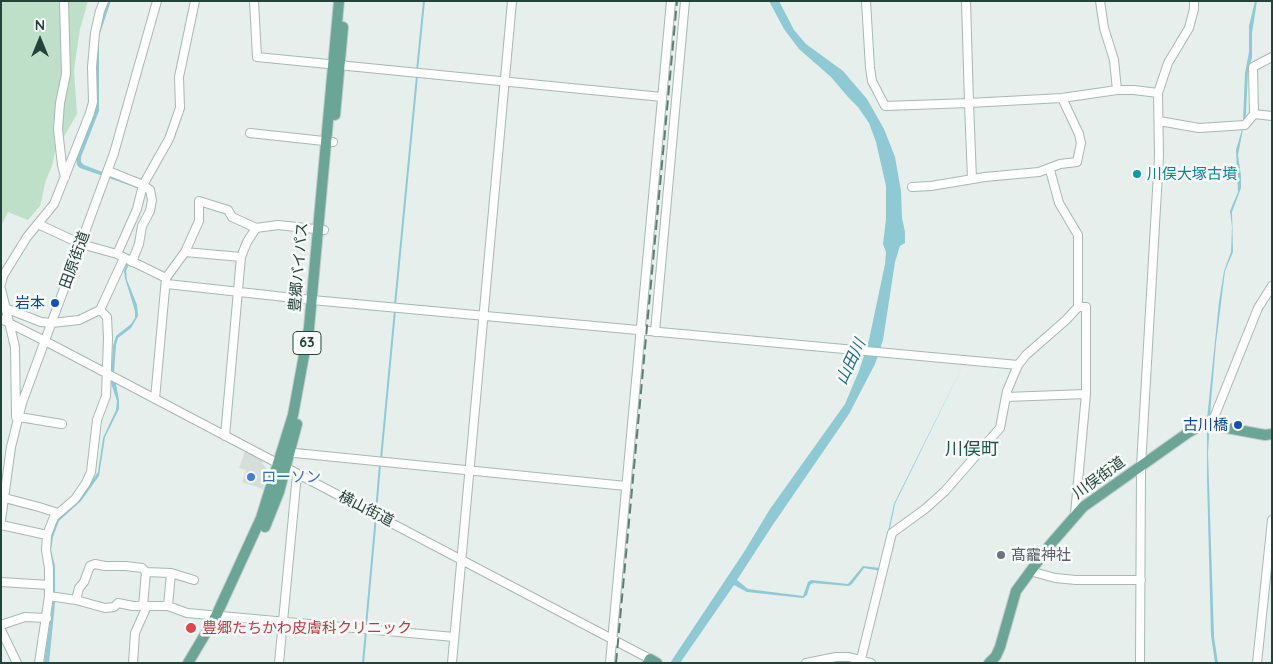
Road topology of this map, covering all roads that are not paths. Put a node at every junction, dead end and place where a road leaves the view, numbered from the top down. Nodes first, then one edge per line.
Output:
1 (64, 1) edge
2 (104, 1) edge
3 (157, 1) edge
4 (195, 1) edge
5 (254, 1) edge
6 (339, 1) edge
7 (345, 1) edge
8 (512, 1) edge
9 (671, 1) edge
10 (685, 1) edge
11 (866, 1) edge
12 (966, 1) edge
13 (1100, 1) edge
14 (1194, 1) edge
15 (1272, 57) edge
16 (336, 65) junction
17 (506, 82) junction
18 (1116, 90) junction
19 (1158, 93) junction
20 (662, 97) junction
21 (1062, 98) junction
22 (969, 103) junction
23 (1254, 114) junction
24 (1272, 116) edge
25 (1159, 121) junction
26 (250, 134) dead end
27 (329, 142) junction
28 (1050, 170) junction
29 (108, 171) junction
30 (65, 177) junction
31 (972, 179) junction
32 (143, 184) junction
33 (912, 187) dead end
34 (38, 224) junction
35 (256, 228) junction
36 (321, 230) junction
37 (81, 244) junction
38 (185, 252) junction
39 (121, 256) junction
40 (242, 257) junction
41 (132, 262) junction
42 (167, 281) junction
43 (1, 284) edge
44 (1272, 286) edge
45 (1, 289) edge
46 (238, 291) junction
47 (315, 299) junction
48 (1078, 307) junction
49 (5, 308) junction
50 (100, 310) junction
51 (484, 316) junction
52 (5, 321) edge
53 (52, 323) junction
54 (640, 330) junction
55 (656, 332) junction
56 (45, 341) junction
57 (1018, 365) junction
58 (107, 374) junction
59 (1086, 394) junction
60 (1006, 397) junction
61 (155, 399) junction
62 (17, 421) junction
63 (62, 424) dead end
64 (1211, 425) junction
65 (1272, 434) edge
66 (225, 436) junction
67 (287, 452) junction
68 (282, 466) junction
69 (1141, 466) junction
70 (468, 471) junction
71 (298, 474) junction
72 (626, 486) junction
73 (3, 497) edge
74 (58, 513) junction
75 (1075, 514) junction
76 (1, 520) edge
77 (1272, 520) edge
78 (1, 525) edge
79 (47, 535) junction
80 (461, 559) junction
81 (1030, 571) junction
82 (146, 572) junction
83 (171, 574) junction
84 (194, 580) dead end
85 (1140, 580) junction
86 (1, 582) edge
87 (49, 585) junction
88 (49, 596) junction
89 (76, 600) junction
90 (145, 606) junction
91 (168, 606) junction
92 (219, 616) junction
93 (47, 618) junction
94 (283, 622) junction
95 (1, 625) edge
96 (1, 630) edge
97 (454, 637) junction
98 (612, 638) junction
99 (861, 660) junction
100 (651, 662) edge
101 (17, 663) edge
102 (39, 663) edge
103 (133, 663) edge
104 (188, 663) edge
105 (196, 663) edge
106 (279, 663) edge
107 (452, 663) edge
108 (610, 663) edge
109 (806, 663) edge
110 (870, 663) edge
111 (989, 663) edge
112 (1140, 663) edge
113 (1257, 663) edge

1 - 30 street
2 - 30 street
3 - 29 street, 田原街道
4 - 32 street
5 - 16 street
6 - 16 main road, 豊郷バイパス / 63
7 - 16 main road, 豊郷バイパス / 63
8 - 17 street
9 - 20 street
10 - 55 street
11 - 22 street
12 - 22 street
13 - 18 street
14 - 19 street
15 - 23 street
16 - 17 street
16 - 27 main road, 豊郷バイパス / 63
17 - 20 street
17 - 51 street
18 - 19 street
18 - 21 street
19 - 25 street
20 - 54 street
21 - 22 street
21 - 28 street
22 - 31 street
23 - 24 street
23 - 25 street
25 - 69 street
26 - 27 street
27 - 36 main road, 豊郷バイパス / 63
28 - 31 street
28 - 48 street
29 - 32 street
29 - 37 street, 田原街道
30 - 34 street
31 - 33 street
32 - 39 street
32 - 41 street
34 - 37 street
34 - 43 street
35 - 36 street
35 - 38 street
35 - 40 street
36 - 47 main road, 豊郷バイパス / 63
37 - 39 street
37 - 53 street, 田原街道
38 - 40 street
38 - 42 street
39 - 41 street
39 - 50 street
40 - 46 street
41 - 42 street
42 - 46 street
42 - 61 street
44 - 64 street
45 - 49 street
46 - 47 street
46 - 66 street
47 - 51 street
47 - 67 main road, 豊郷バイパス / 63
48 - 57 street
48 - 59 street
49 - 52 street
49 - 53 street
50 - 53 street
50 - 58 street
51 - 54 street
51 - 70 street
52 - 56 street, 横山街道
52 - 62 street
53 - 56 street, 田原街道
54 - 55 street
54 - 72 street
55 - 57 street
56 - 58 street, 横山街道
56 - 62 street, 田原街道
57 - 60 street
58 - 61 street, 横山街道
58 - 74 street
59 - 60 street
59 - 75 street
60 - 99 street
61 - 66 street, 横山街道
62 - 63 street
62 - 73 street, 田原街道
64 - 65 main road, 川俣街道
64 - 69 main road, 川俣街道
66 - 68 street, 横山街道
67 - 68 main road, 豊郷バイパス / 63
67 - 70 street
68 - 71 street, 横山街道
68 - 92 main road, 豊郷バイパス / 63
69 - 75 main road, 川俣街道
69 - 85 street
70 - 72 street
70 - 80 street
71 - 80 street, 横山街道
71 - 94 street
72 - 98 street
73 - 74 street
73 - 76 street, 田原街道
74 - 79 street
75 - 81 main road, 川俣街道
77 - 113 street
78 - 79 street
79 - 87 street
80 - 97 street
80 - 98 street, 横山街道
81 - 85 street
81 - 111 main road, 川俣街道
82 - 83 street
82 - 89 street
82 - 90 street
83 - 84 street
83 - 91 street
85 - 112 street
86 - 87 street
87 - 88 street
88 - 89 street
88 - 93 street
89 - 90 street
90 - 91 street
90 - 103 street
91 - 92 street
92 - 94 street
92 - 104 main road, 豊郷バイパス / 63
92 - 105 main road, 豊郷バイパス / 63
93 - 95 street
93 - 102 street
94 - 97 street
94 - 106 street
96 - 101 street
97 - 107 street
98 - 100 street, 横山街道
98 - 108 street
99 - 109 street
99 - 110 street

